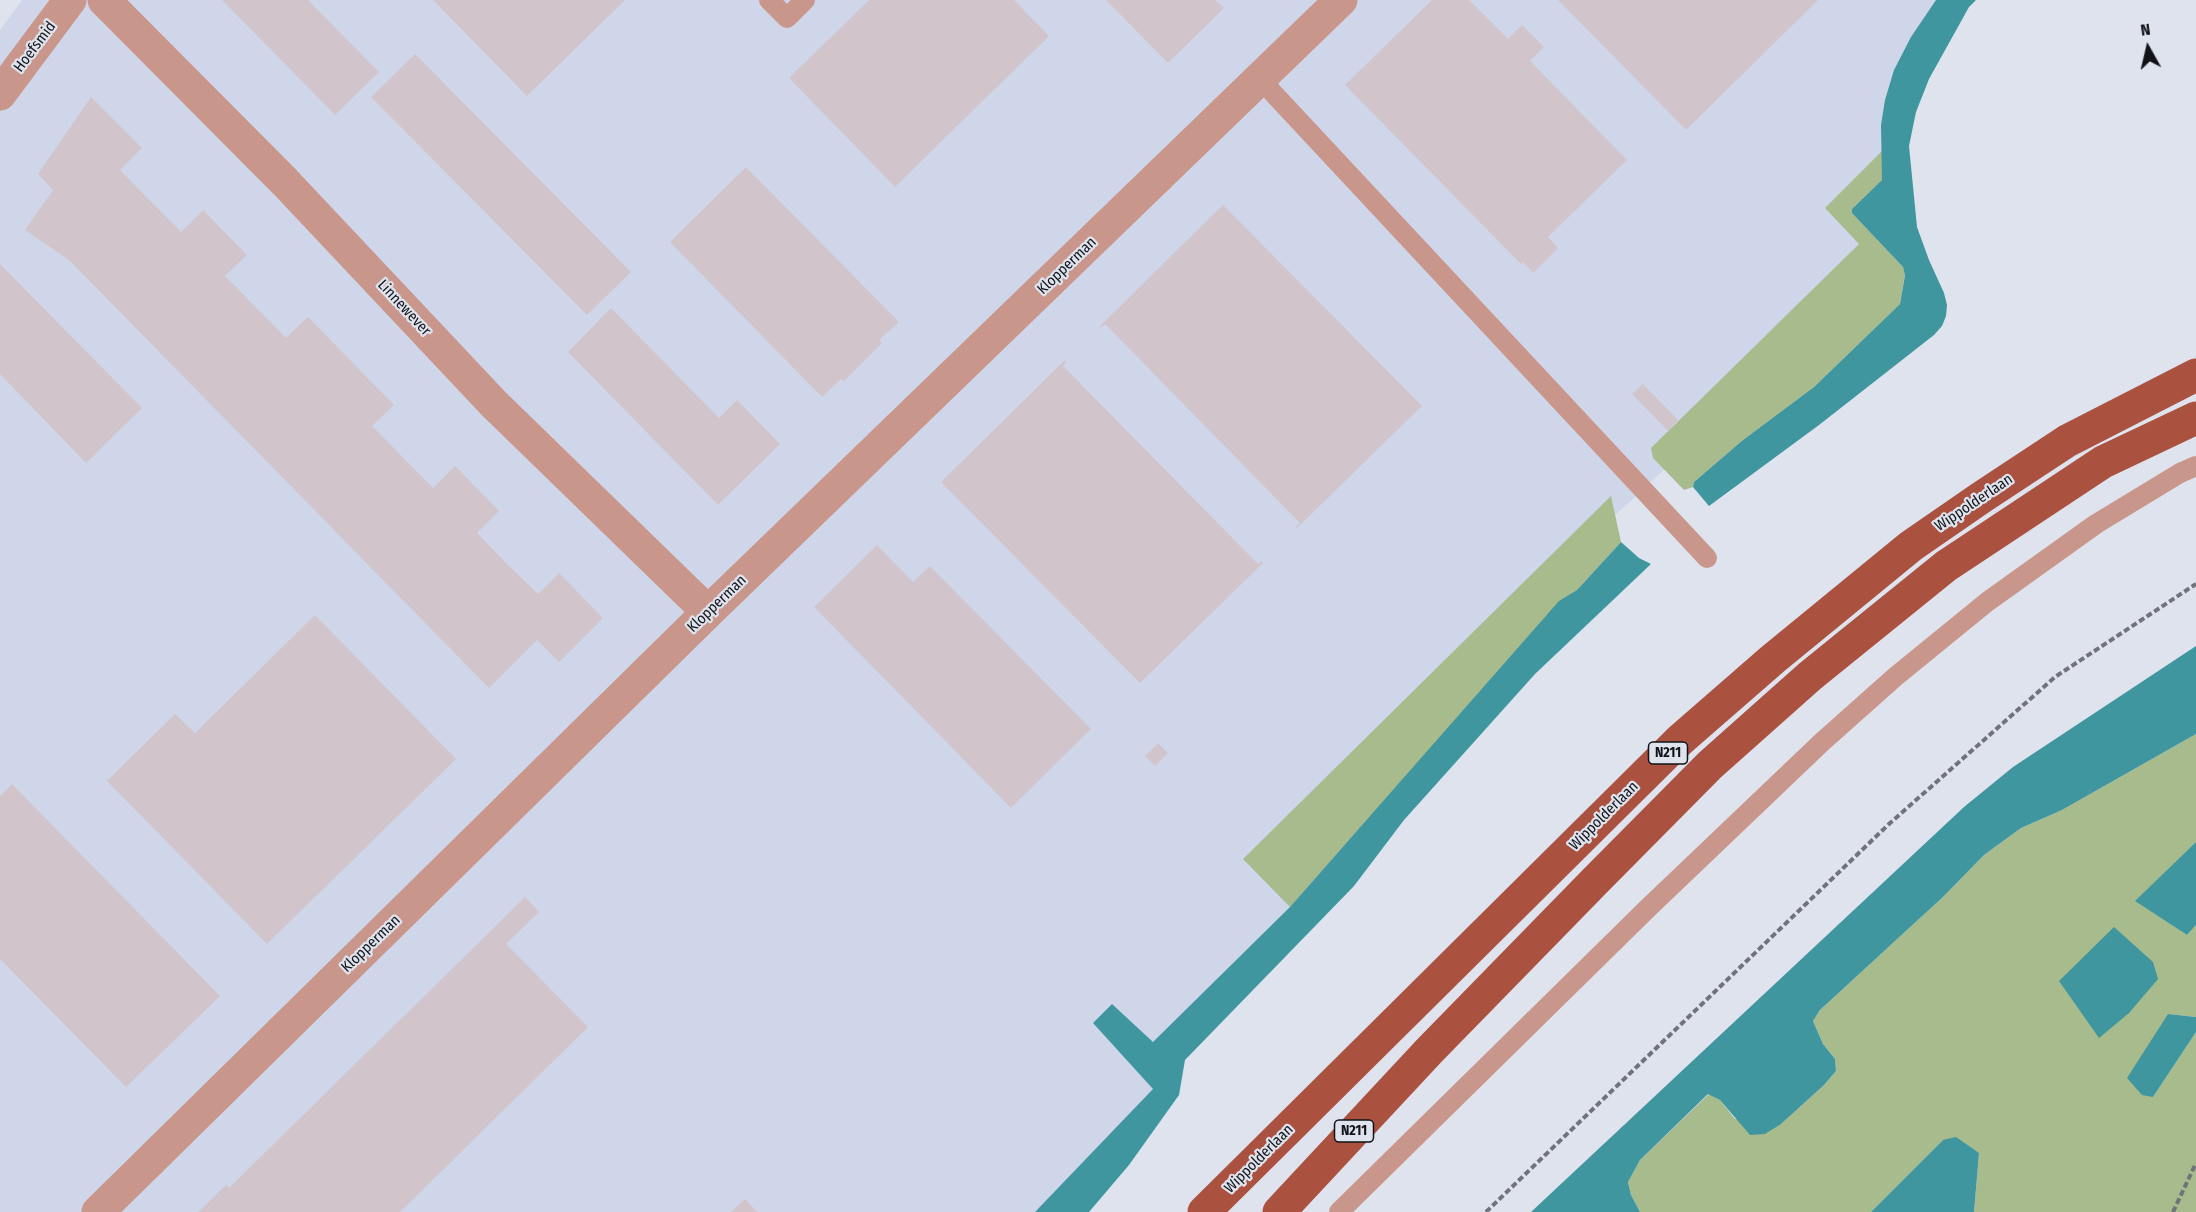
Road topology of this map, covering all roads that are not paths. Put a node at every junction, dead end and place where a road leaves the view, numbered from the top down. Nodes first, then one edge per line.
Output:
1 (70, 0) edge
2 (104, 0) edge
3 (769, 0) edge
4 (805, 0) edge
5 (1341, 0) edge
6 (1260, 79) junction
7 (0, 94) edge
8 (2196, 375) edge
9 (2196, 418) edge
10 (2196, 466) edge
11 (1707, 558) dead end
12 (708, 612) junction
13 (98, 1212) edge
14 (1204, 1212) edge
15 (1280, 1212) edge
16 (1339, 1212) edge

1 - 7 street, Hoefsmid
2 - 12 street, Linnewever
3 - 4 lane
5 - 6 street, Klopperman
6 - 11 lane
6 - 12 street, Klopperman
8 - 14 main road, Wippolderlaan / N211
9 - 15 main road, N211
10 - 16 lane
12 - 13 street, Klopperman

